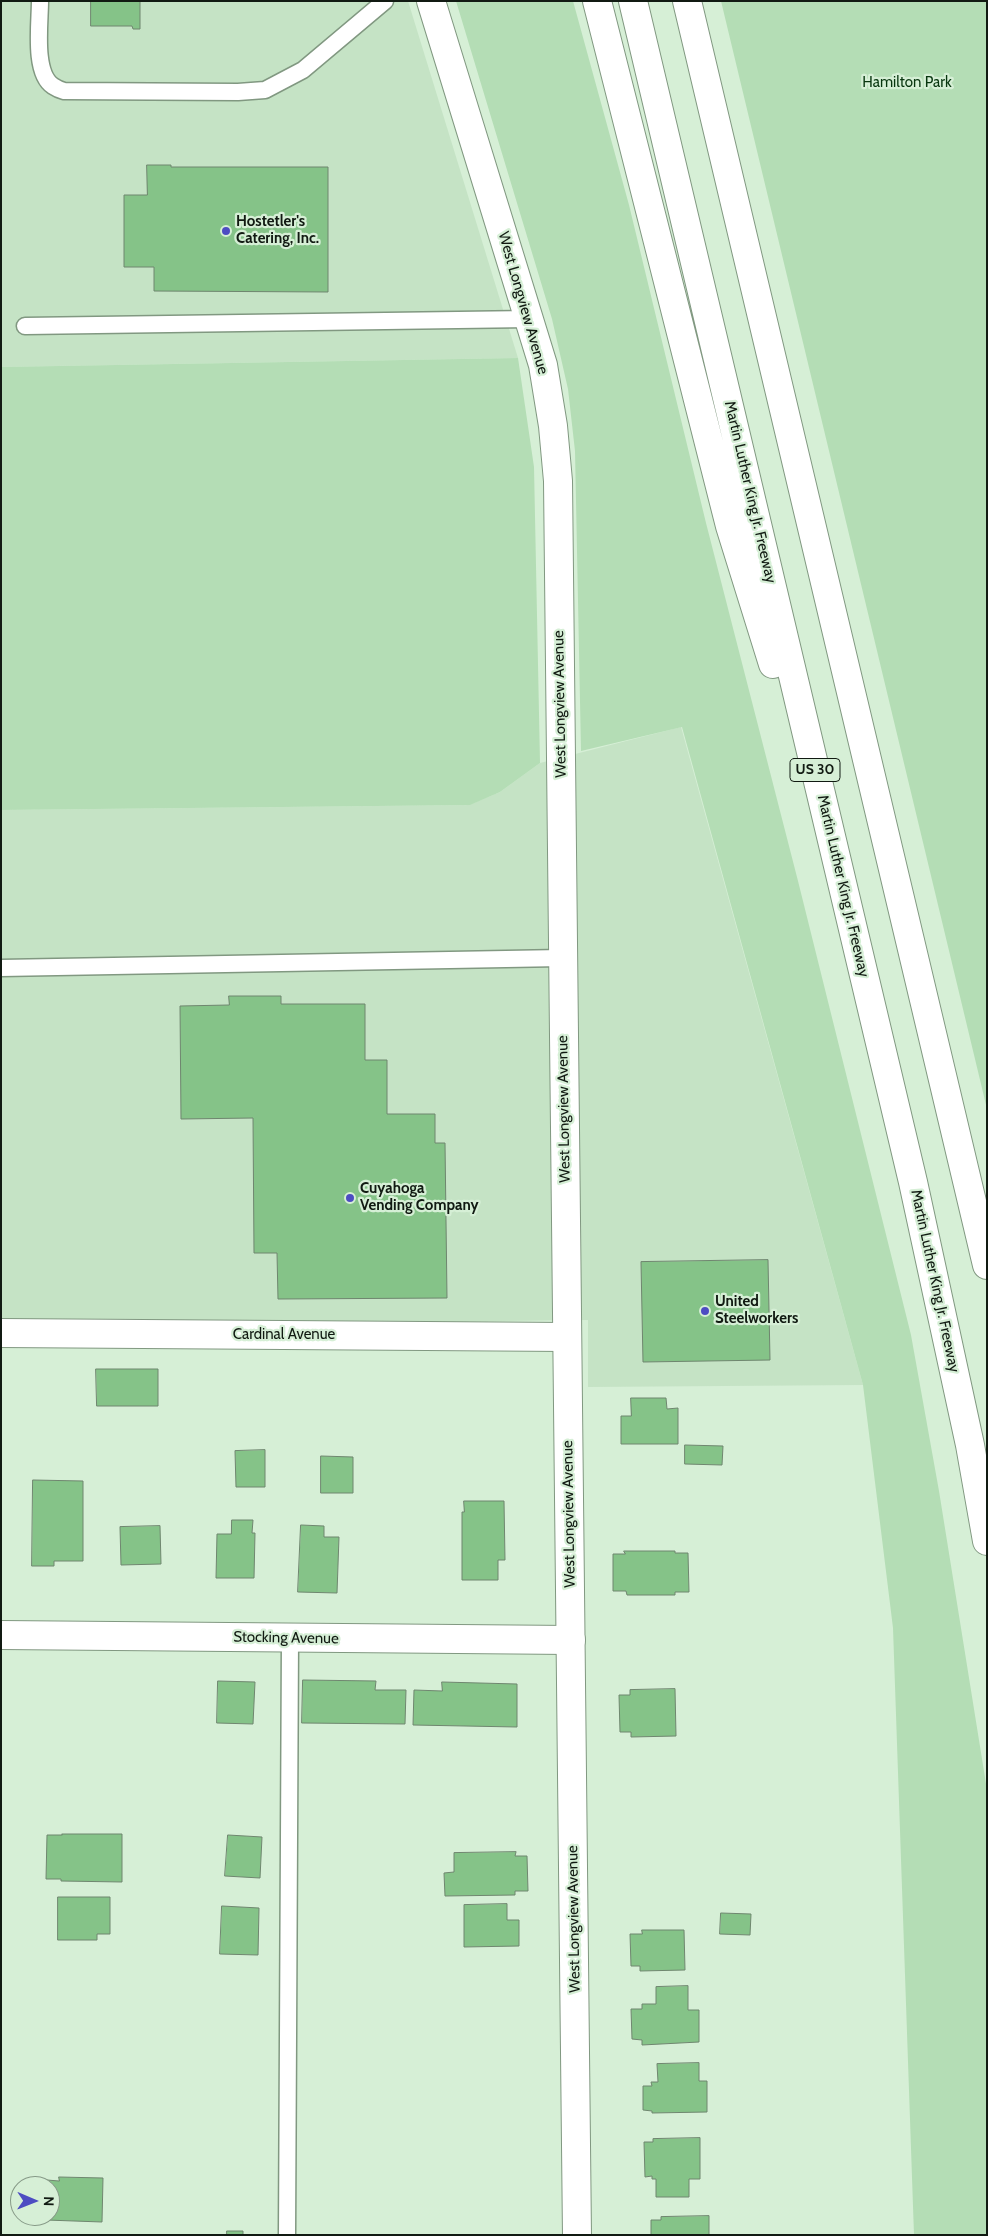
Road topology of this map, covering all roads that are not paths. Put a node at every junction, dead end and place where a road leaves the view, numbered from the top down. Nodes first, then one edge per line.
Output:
1 (40, 1) edge
2 (385, 1) edge
3 (431, 1) edge
4 (597, 1) edge
5 (633, 1) edge
6 (687, 1) edge
7 (530, 320) junction
8 (25, 326) dead end
9 (842, 880) junction
10 (562, 958) junction
11 (1, 968) edge
12 (987, 1265) edge
13 (1, 1333) edge
14 (567, 1337) junction
15 (987, 1541) edge
16 (1, 1635) edge
17 (290, 1638) junction
18 (571, 1640) junction
19 (287, 2235) edge
20 (577, 2235) edge

1 - 2 lane
3 - 7 main road, West Longview Avenue
4 - 9 main road
5 - 9 main road, Martin Luther King Jr. Freeway / US 30
6 - 12 main road
7 - 8 lane
7 - 10 main road, West Longview Avenue
9 - 15 main road, Martin Luther King Jr. Freeway / US 30
10 - 11 lane
10 - 14 main road, West Longview Avenue
13 - 14 main road, Cardinal Avenue
14 - 18 main road, West Longview Avenue
16 - 17 main road, Stocking Avenue
17 - 18 main road, Stocking Avenue
17 - 19 lane
18 - 20 main road, West Longview Avenue

